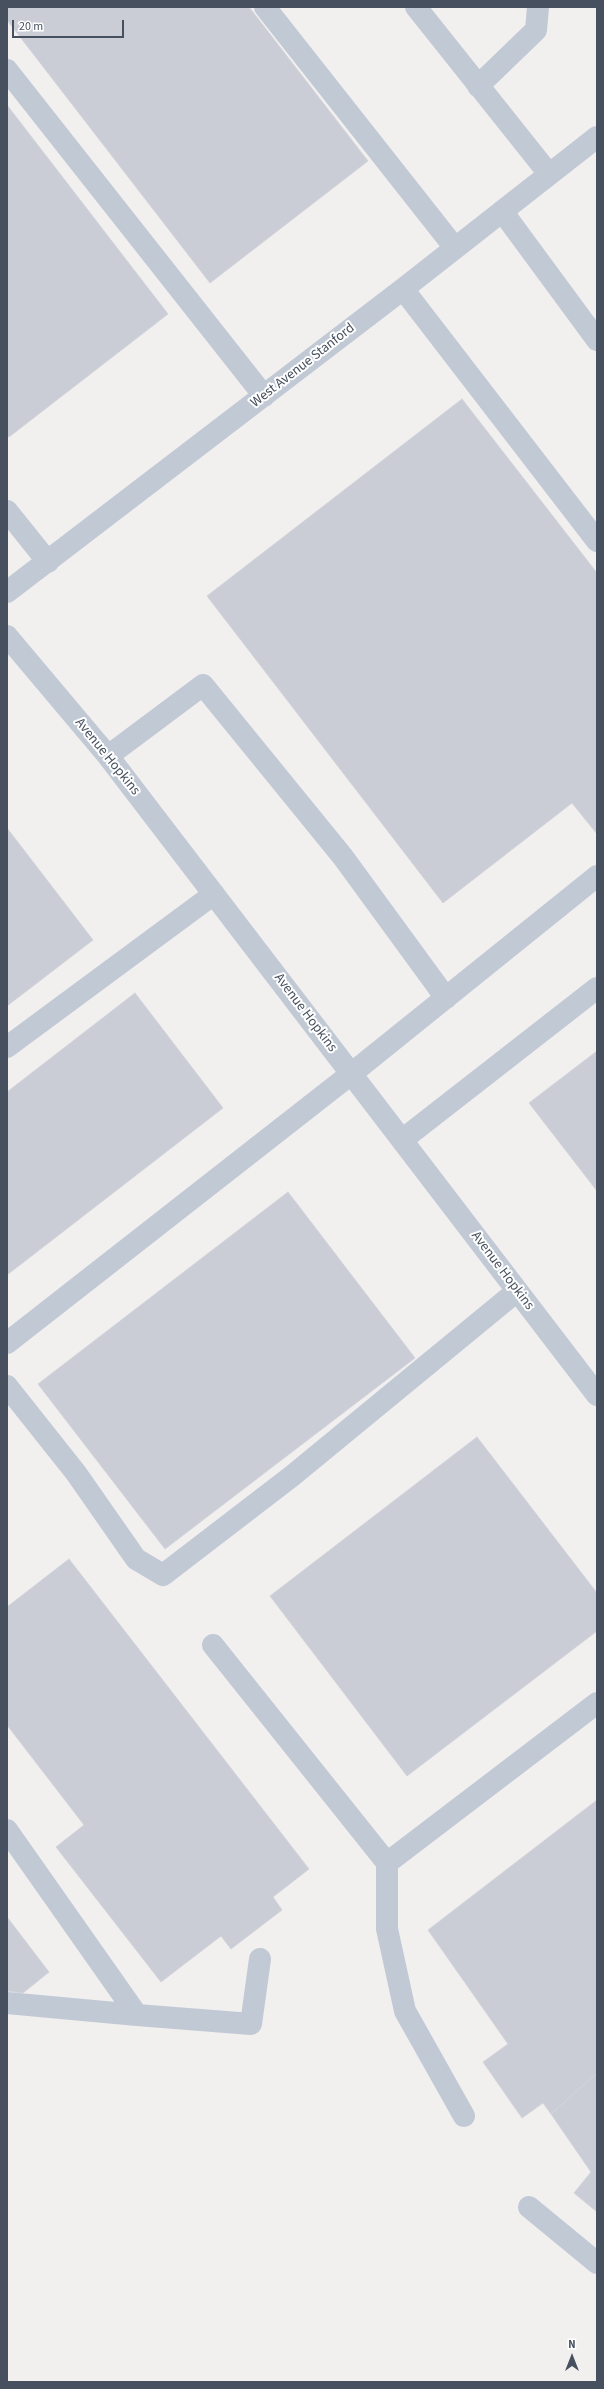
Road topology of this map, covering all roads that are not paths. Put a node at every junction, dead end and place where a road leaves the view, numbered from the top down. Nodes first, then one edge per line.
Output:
1 (265, 7) edge
2 (416, 7) edge
3 (538, 7) edge
4 (7, 70) edge
5 (478, 86) junction
6 (597, 137) edge
7 (549, 174) junction
8 (502, 211) junction
9 (455, 248) junction
10 (403, 289) junction
11 (597, 340) edge
12 (264, 396) junction
13 (7, 511) edge
14 (597, 541) edge
15 (48, 562) junction
16 (7, 592) edge
17 (7, 636) edge
18 (108, 756) junction
19 (597, 876) edge
20 (214, 894) junction
21 (597, 988) edge
22 (446, 998) junction
23 (7, 1047) edge
24 (351, 1074) junction
25 (402, 1140) junction
26 (517, 1291) junction
27 (7, 1343) edge
28 (7, 1386) edge
29 (597, 1395) edge
30 (213, 1645) dead end
31 (597, 1704) edge
32 (7, 1830) edge
33 (387, 1863) junction
34 (260, 1959) dead end
35 (7, 2003) edge
36 (138, 2014) junction
37 (464, 2116) dead end
38 (529, 2208) dead end
39 (597, 2264) edge

1 - 9 street
2 - 5 street
3 - 5 street
4 - 12 street
5 - 7 street
6 - 7 street, West Avenue Stanford
7 - 8 street, West Avenue Stanford
8 - 9 street, West Avenue Stanford
8 - 11 street
9 - 10 street, West Avenue Stanford
10 - 12 street, West Avenue Stanford
10 - 14 street
12 - 15 street, West Avenue Stanford
13 - 15 street
15 - 16 street, West Avenue Stanford
17 - 18 street, Avenue Hopkins
18 - 20 street, Avenue Hopkins
18 - 22 street
19 - 22 street
20 - 23 street
20 - 24 street, Avenue Hopkins
21 - 25 street
22 - 24 street
24 - 25 street, Avenue Hopkins
24 - 27 street
25 - 26 street, Avenue Hopkins
26 - 28 street
26 - 29 street, Avenue Hopkins
30 - 33 street
31 - 33 street
32 - 36 street
33 - 37 street
34 - 36 street
35 - 36 street
38 - 39 street

